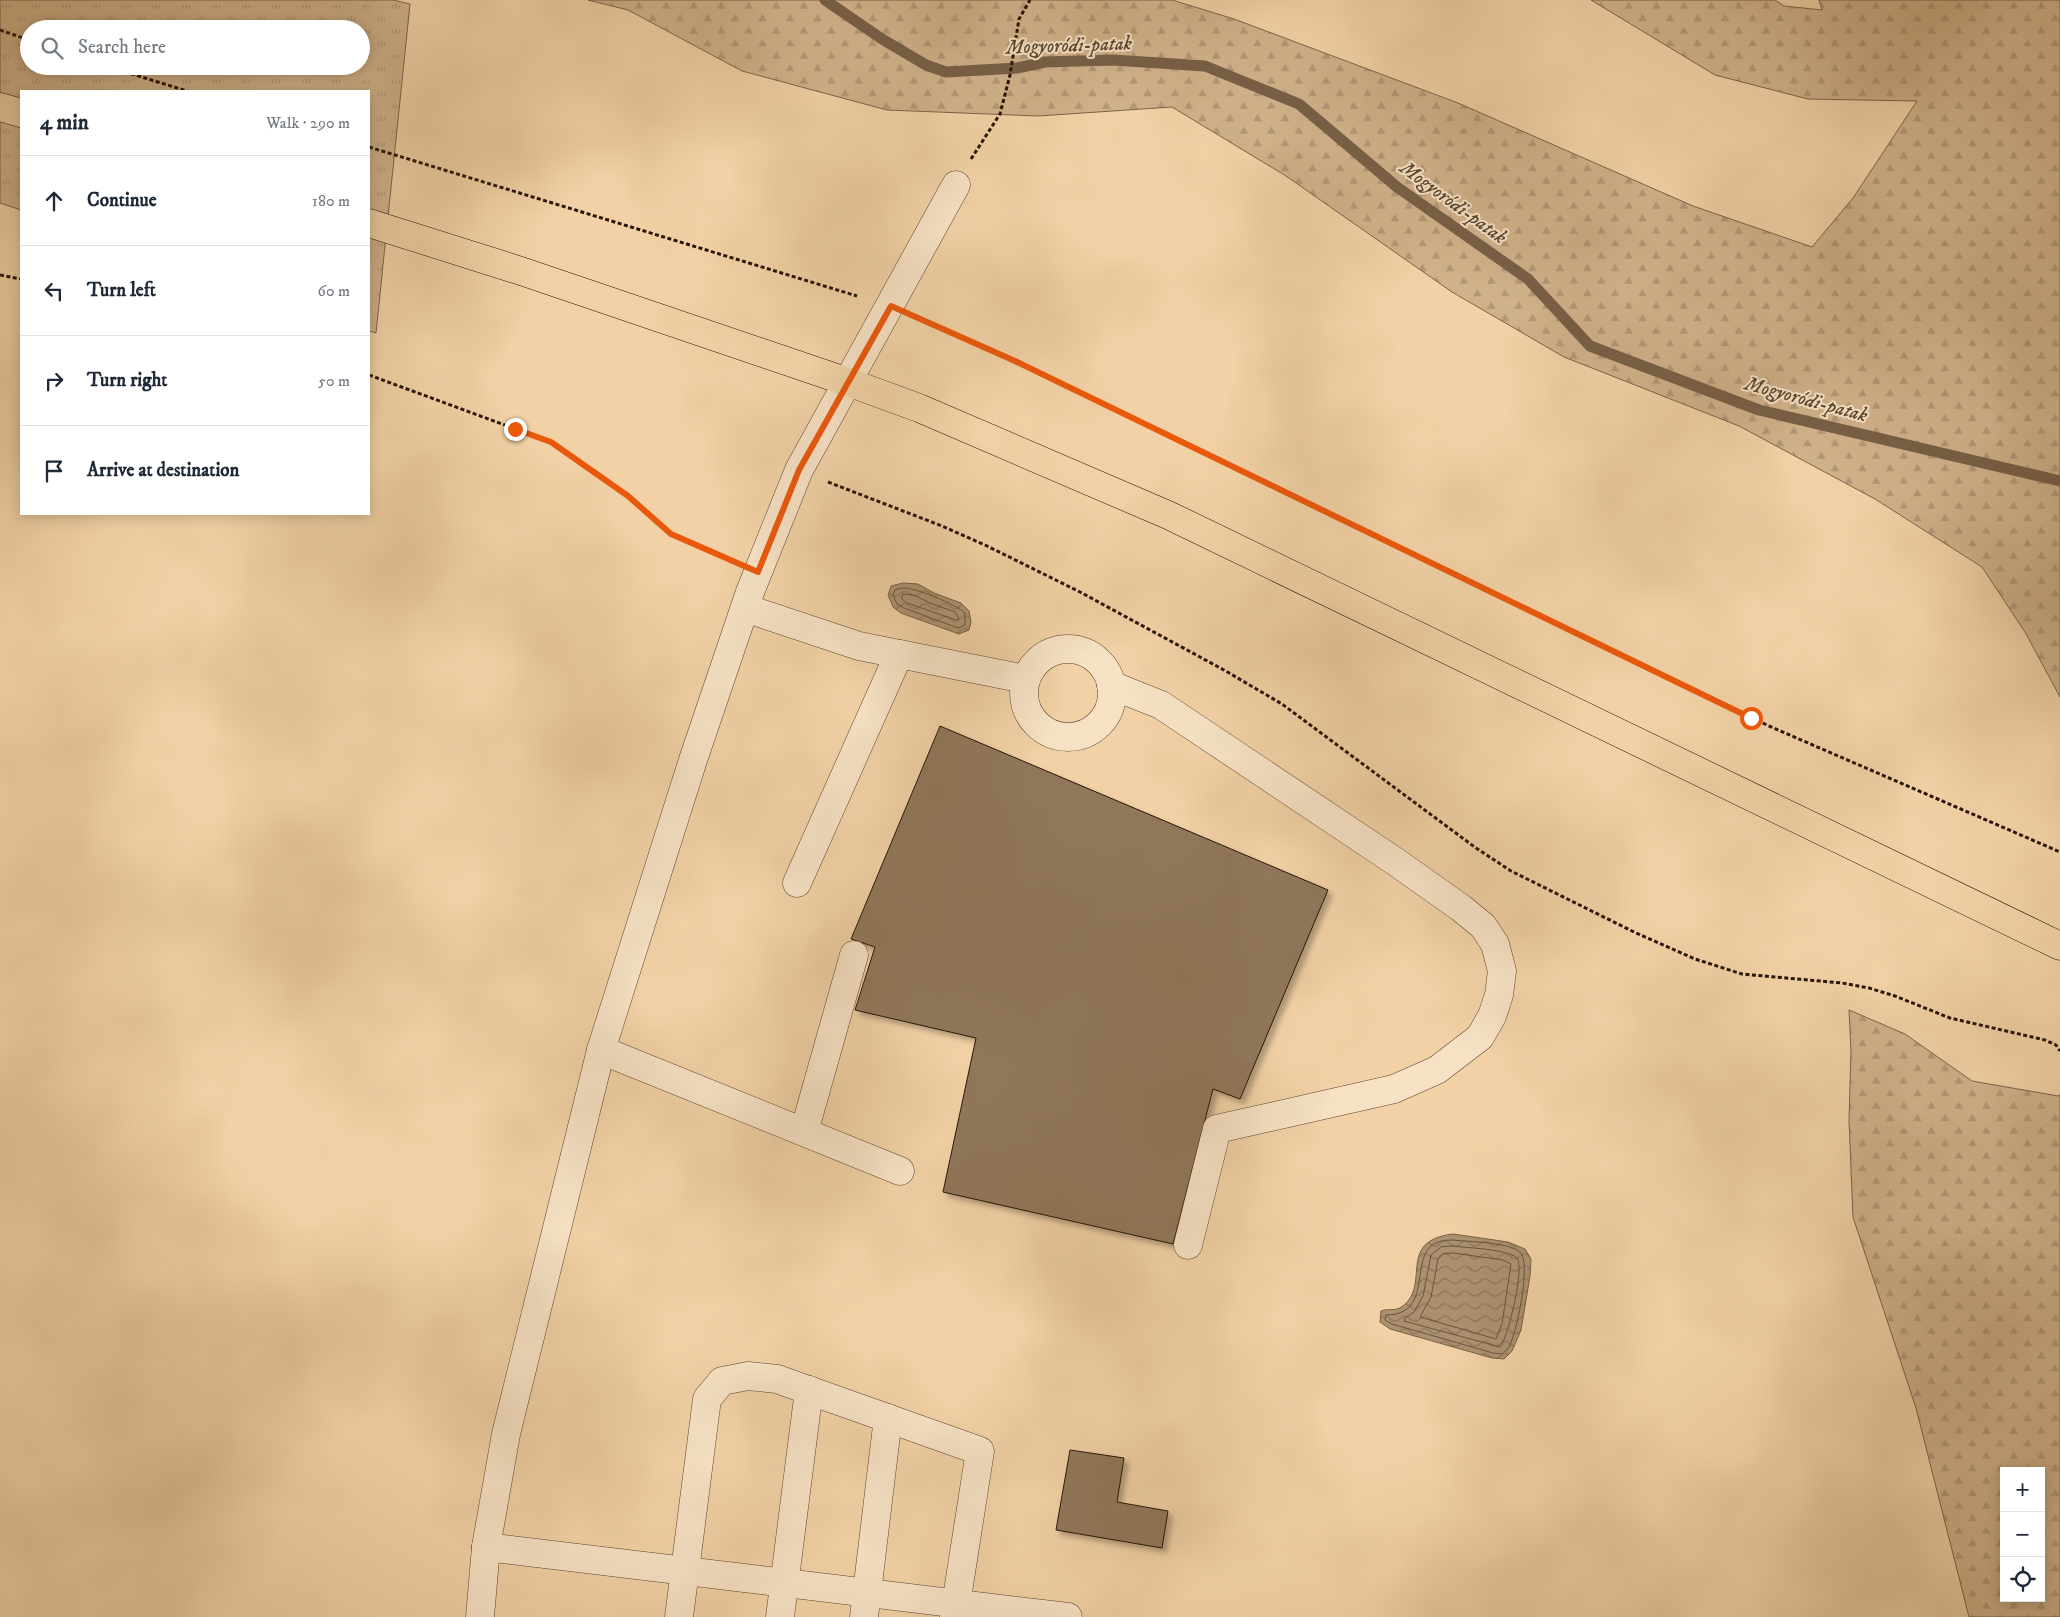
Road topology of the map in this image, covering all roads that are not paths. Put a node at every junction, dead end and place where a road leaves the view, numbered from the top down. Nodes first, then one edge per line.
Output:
1 (0, 107) edge
2 (20, 113) edge
3 (956, 185) road end
4 (370, 223) edge
5 (848, 382) junction
6 (745, 608) junction
7 (899, 654) junction
8 (1024, 680) junction
9 (1111, 685) junction
10 (797, 883) dead end
11 (2060, 946) edge
12 (854, 955) dead end
13 (601, 1050) junction
14 (804, 1132) junction
15 (900, 1172) dead end
16 (1188, 1244) dead end
17 (809, 1390) junction
18 (888, 1418) junction
19 (486, 1547) junction
20 (684, 1571) junction
21 (784, 1583) junction
22 (866, 1605) edge
23 (955, 1610) edge
24 (1052, 1616) edge
25 (480, 1617) edge
26 (679, 1617) edge
27 (780, 1617) edge

1 - 2 main road
3 - 5 street
4 - 5 main road
5 - 6 street
5 - 11 main road
6 - 7 street
6 - 13 street
7 - 8 street
7 - 10 street
8 - 9 street
8 - 9 street
9 - 16 street
12 - 14 street
13 - 14 street
13 - 19 street
14 - 15 street
17 - 18 street
17 - 20 street
17 - 21 street
18 - 22 street
18 - 23 street
19 - 20 street
19 - 25 street
20 - 21 street
20 - 26 street
21 - 22 street
21 - 27 street
22 - 23 street
23 - 24 street

